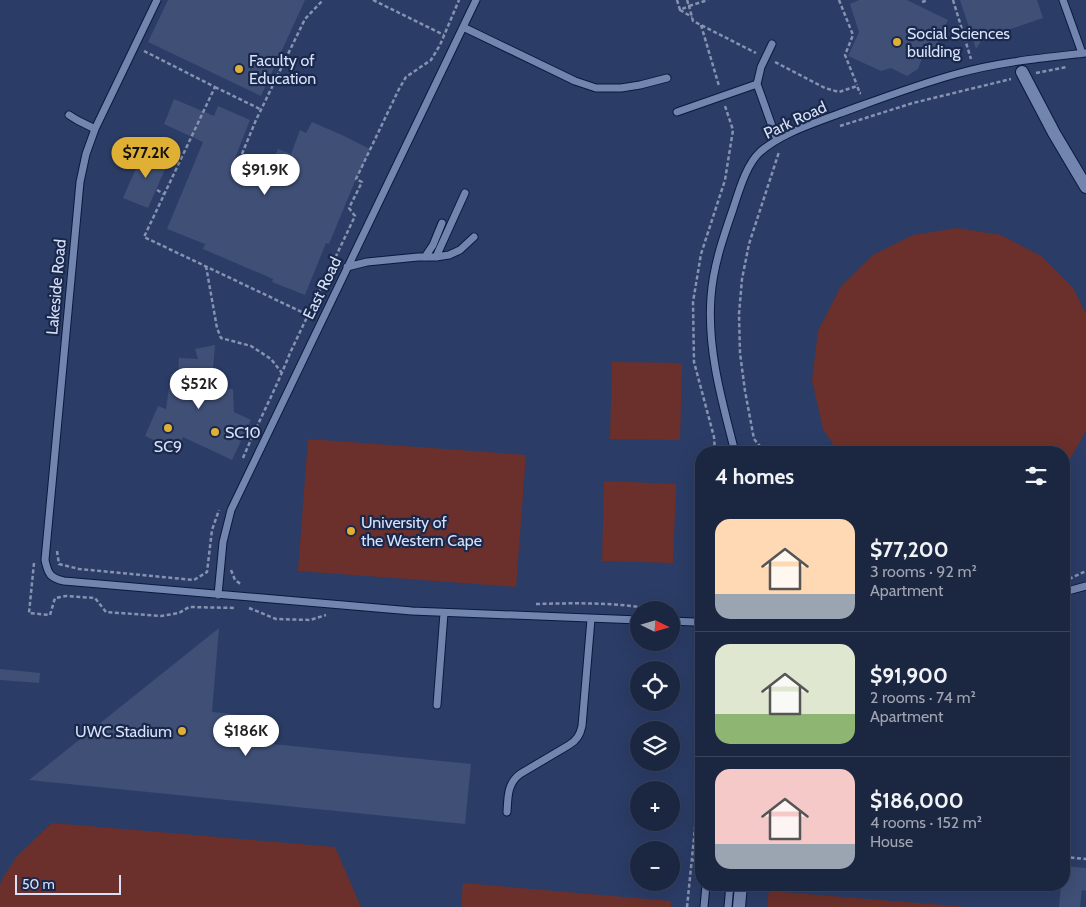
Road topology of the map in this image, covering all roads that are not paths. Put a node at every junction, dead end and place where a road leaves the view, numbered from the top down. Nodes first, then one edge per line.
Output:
1 (157, 0) edge
2 (476, 0) edge
3 (1064, 0) edge
4 (463, 27) junction
5 (772, 44) dead end
6 (1084, 53) edge
7 (1023, 74) road end
8 (667, 78) dead end
9 (757, 84) junction
10 (677, 112) dead end
11 (69, 115) dead end
12 (95, 129) junction
13 (777, 140) junction
14 (1086, 187) edge
15 (465, 193) dead end
16 (442, 224) dead end
17 (474, 237) dead end
18 (425, 257) junction
19 (436, 257) junction
20 (347, 267) junction
21 (734, 446) edge
22 (1086, 586) edge
23 (1070, 590) edge
24 (218, 595) junction
25 (444, 613) junction
26 (592, 618) junction
27 (630, 620) edge
28 (680, 621) edge
29 (695, 622) edge
30 (437, 705) dead end
31 (507, 812) dead end
32 (705, 891) edge
33 (729, 891) edge
34 (740, 891) edge
35 (704, 907) edge
36 (728, 907) edge
37 (739, 907) edge

1 - 12 lane, Lakeside Road
2 - 4 lane, East Road
3 - 6 lane
4 - 8 lane
4 - 20 lane, East Road
5 - 9 lane
6 - 13 lane, Park Road
7 - 14 street
9 - 10 lane
9 - 13 lane
11 - 12 lane
12 - 24 lane, Lakeside Road
13 - 21 lane, Park Road
15 - 19 lane
16 - 18 lane
17 - 19 lane
18 - 19 lane
18 - 20 lane
20 - 24 lane, East Road
22 - 23 lane
24 - 25 lane
25 - 26 lane
25 - 30 lane
26 - 27 lane
26 - 31 lane
28 - 29 lane
32 - 35 lane
33 - 36 lane
34 - 37 street

